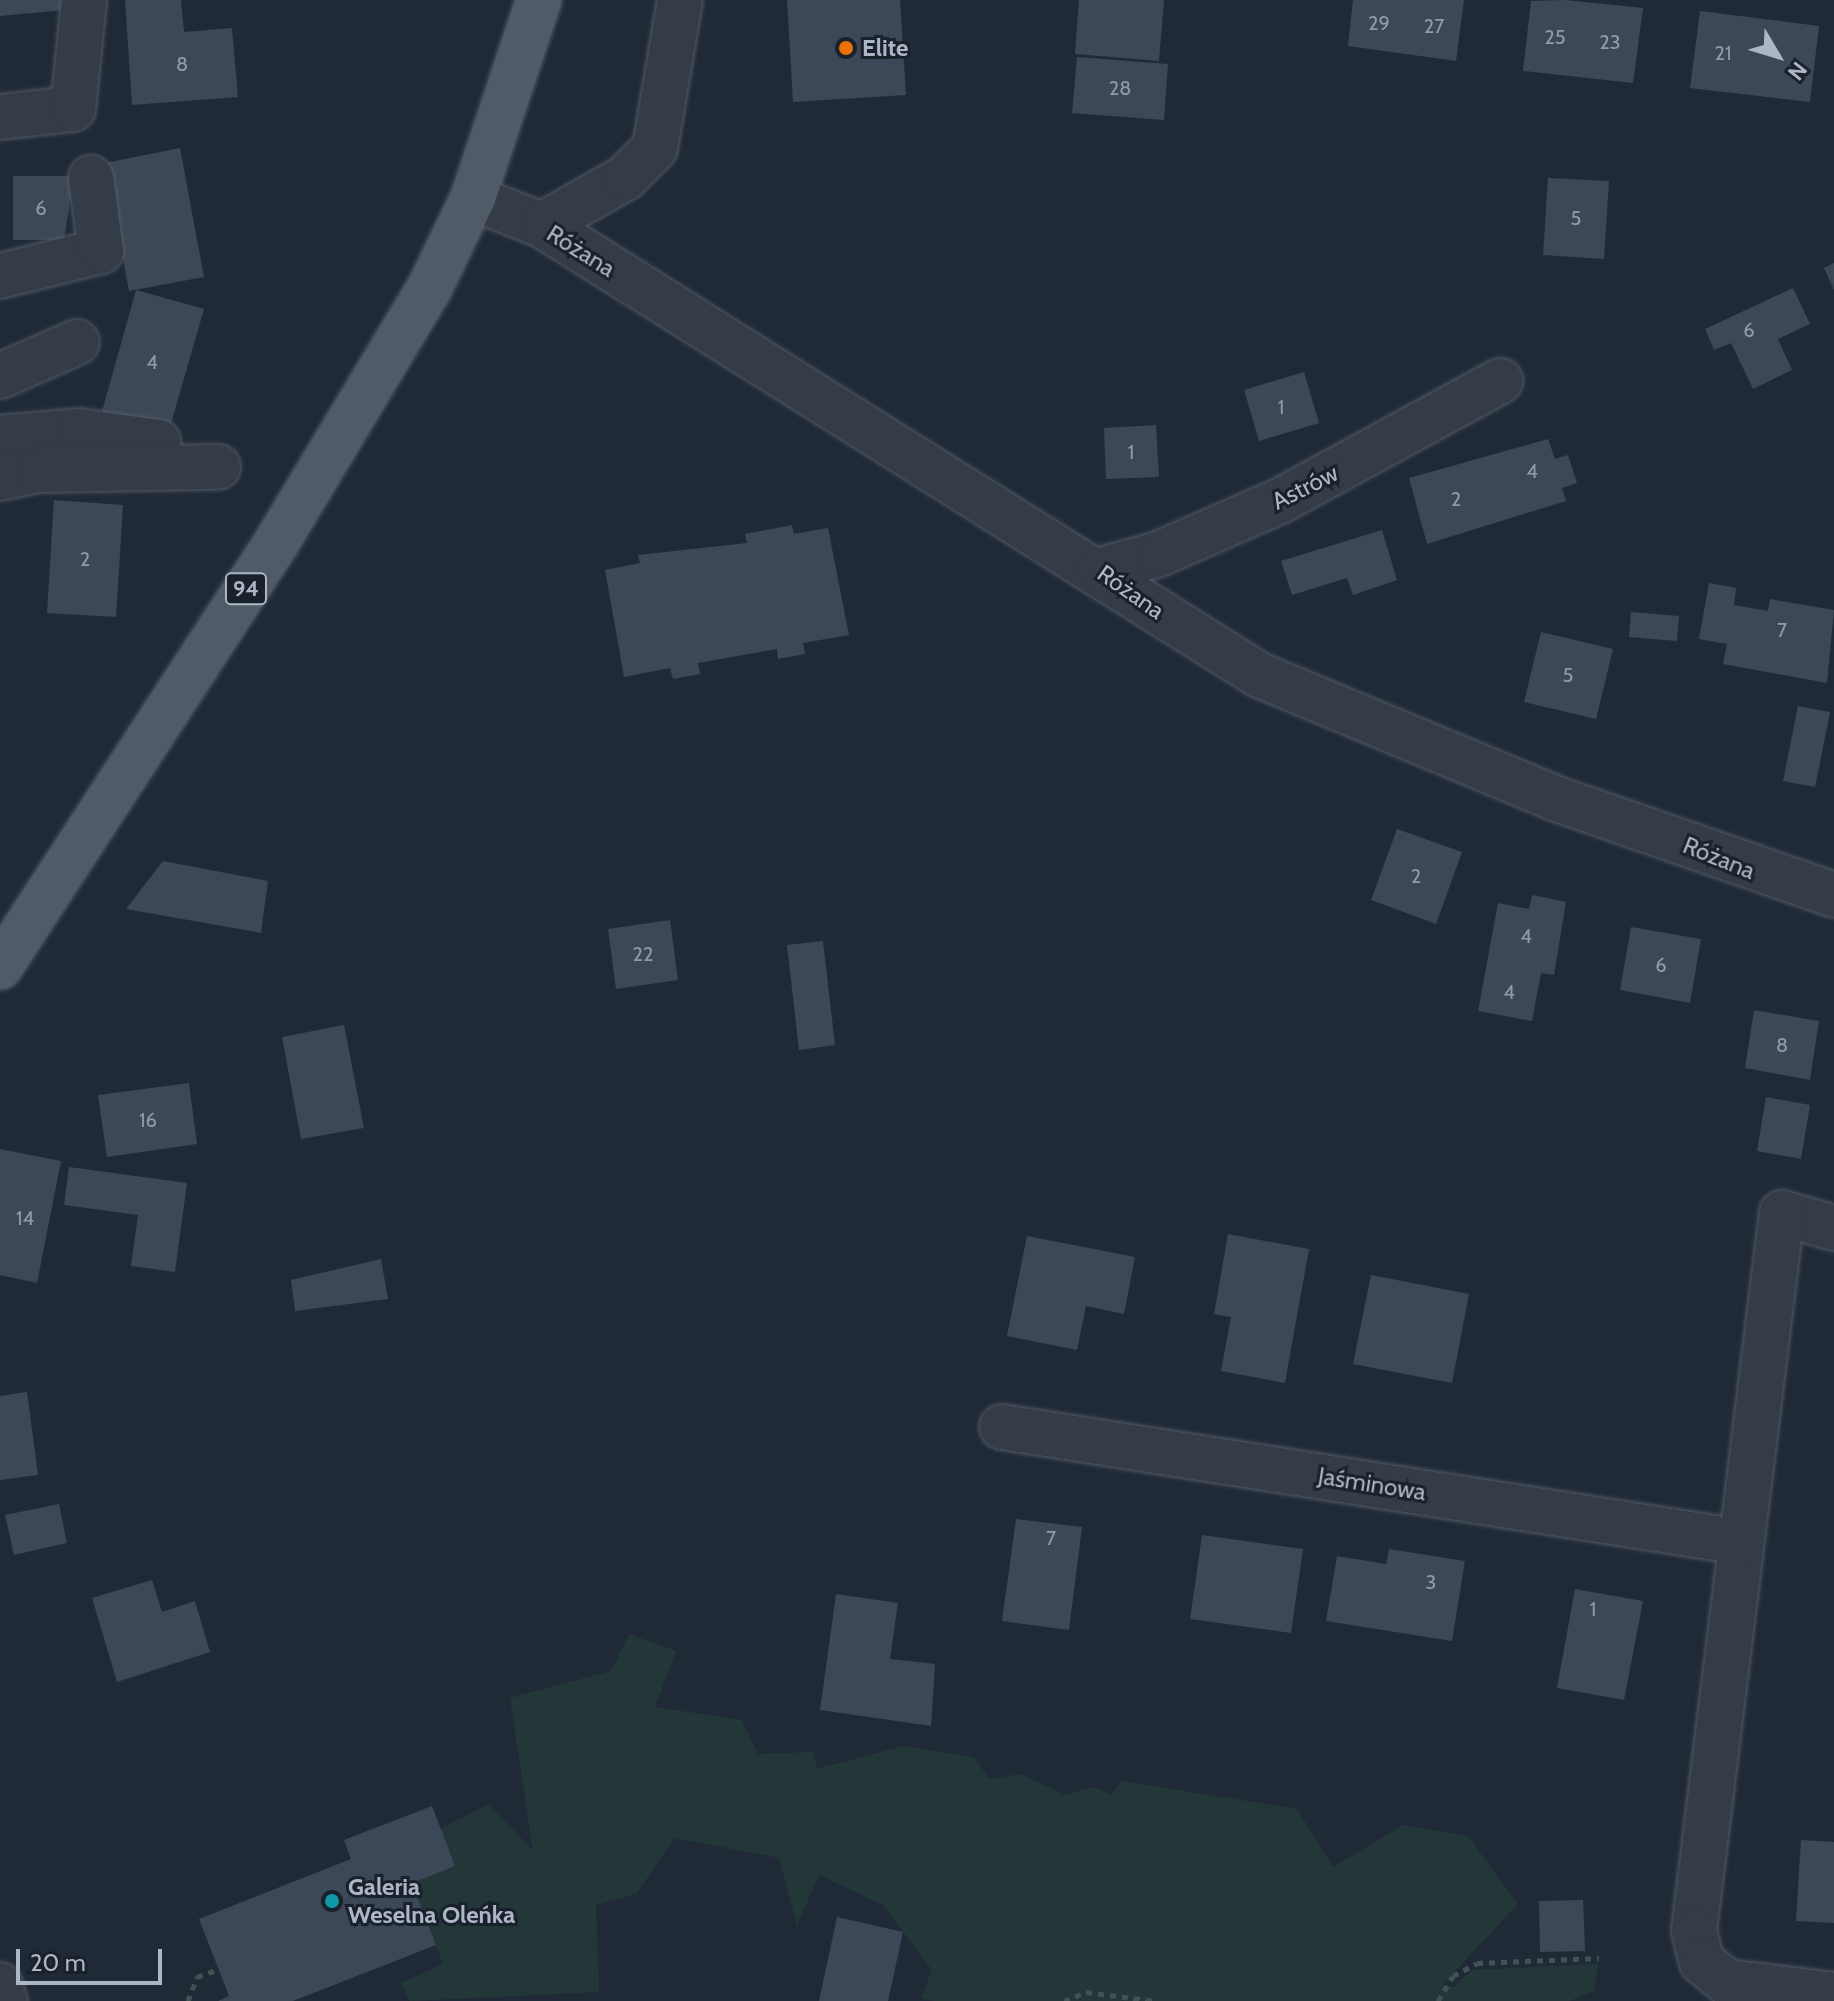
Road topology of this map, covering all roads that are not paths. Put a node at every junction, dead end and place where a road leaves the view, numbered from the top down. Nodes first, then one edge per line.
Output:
1 (84, 0) edge
2 (539, 0) edge
3 (680, 0) edge
4 (0, 117) edge
5 (91, 178) dead end
6 (473, 198) junction
7 (542, 225) junction
8 (0, 276) edge
9 (77, 342) dead end
10 (0, 376) edge
11 (1500, 381) dead end
12 (0, 438) edge
13 (158, 442) dead end
14 (218, 467) dead end
15 (0, 478) edge
16 (1101, 570) junction
17 (1834, 895) edge
18 (0, 967) edge
19 (1834, 1228) edge
20 (1002, 1427) dead end
21 (1741, 1542) junction
22 (0, 1985) edge
23 (1834, 1995) edge
24 (5, 2001) edge

1 - 4 street
2 - 6 main road, 94
3 - 7 street
5 - 8 street
6 - 7 street, Różana
6 - 18 main road, 94
7 - 16 street, Różana
9 - 10 street
11 - 16 street, Astrów
12 - 13 street
14 - 15 street
16 - 17 street, Różana
19 - 21 street
20 - 21 street, Jaśminowa
21 - 23 street
22 - 24 street

